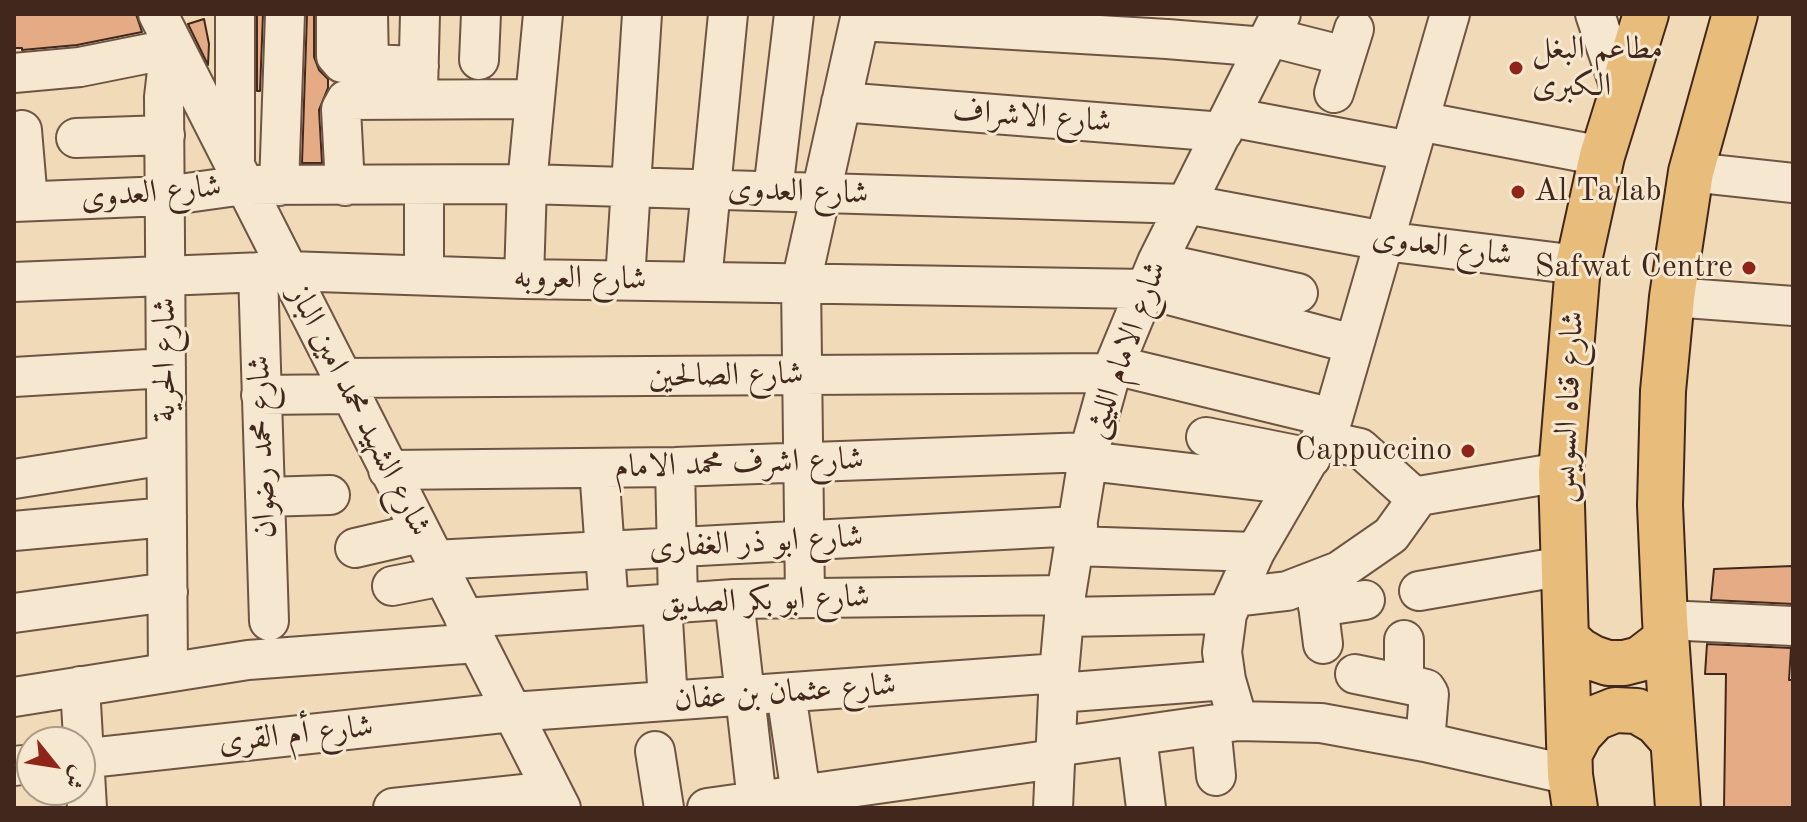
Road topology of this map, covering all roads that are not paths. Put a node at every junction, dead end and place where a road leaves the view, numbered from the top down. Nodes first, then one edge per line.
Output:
1 (336, 14) edge
2 (368, 14) edge
3 (420, 14) edge
4 (481, 14) edge
5 (543, 14) edge
6 (642, 14) edge
7 (728, 14) edge
8 (794, 14) edge
9 (1450, 14) edge
10 (1595, 14) edge
11 (1646, 14) edge
12 (1735, 14) edge
13 (861, 17) edge
14 (235, 20) edge
15 (285, 20) edge
16 (1027, 22) edge
17 (166, 26) edge
18 (1169, 26) edge
19 (1272, 33) edge
20 (479, 60) dead end
21 (369, 65) junction
22 (14, 73) edge
23 (418, 83) junction
24 (1621, 91) junction
25 (1334, 93) dead end
26 (535, 99) junction
27 (841, 102) junction
28 (1227, 124) junction
29 (22, 130) dead end
30 (165, 135) junction
31 (1414, 136) junction
32 (76, 138) dead end
33 (1602, 156) junction
34 (1691, 172) junction
35 (253, 179) junction
36 (1793, 183) edge
37 (527, 184) junction
38 (424, 185) junction
39 (345, 186) junction
40 (630, 186) junction
41 (711, 189) junction
42 (773, 191) junction
43 (820, 193) junction
44 (165, 196) junction
45 (21, 202) edge
46 (1186, 204) junction
47 (1384, 241) junction
48 (1578, 265) junction
49 (273, 272) junction
50 (424, 275) junction
51 (1151, 275) junction
52 (165, 276) junction
53 (524, 279) junction
54 (625, 280) junction
55 (702, 281) junction
56 (14, 282) edge
57 (801, 283) junction
58 (1672, 297) junction
59 (1793, 306) edge
60 (1353, 344) junction
61 (166, 368) junction
62 (1112, 369) junction
63 (802, 375) junction
64 (14, 377) edge
65 (346, 386) junction
66 (261, 395) junction
67 (1206, 437) dead end
68 (1314, 452) junction
69 (166, 455) junction
70 (1089, 457) junction
71 (803, 463) junction
72 (675, 467) junction
73 (599, 468) junction
74 (388, 470) junction
75 (1561, 472) junction
76 (14, 479) edge
77 (330, 495) dead end
78 (1419, 496) junction
79 (265, 497) junction
80 (167, 517) junction
81 (14, 531) edge
82 (1076, 536) junction
83 (805, 540) junction
84 (676, 547) junction
85 (355, 548) dead end
86 (605, 551) junction
87 (1255, 552) junction
88 (432, 556) junction
89 (1564, 566) junction
90 (392, 586) dead end
91 (1419, 591) dead end
92 (168, 592) junction
93 (1317, 594) junction
94 (805, 598) junction
95 (734, 599) junction
96 (1365, 600) dead end
97 (670, 604) junction
98 (1231, 605) junction
99 (1065, 606) junction
100 (609, 608) junction
101 (14, 613) edge
102 (269, 621) dead end
103 (1793, 626) edge
104 (1665, 630) junction
105 (470, 631) junction
106 (1567, 639) junction
107 (1404, 640) dead end
108 (1323, 644) dead end
109 (168, 672) junction
110 (1355, 674) dead end
111 (1226, 680) junction
112 (1058, 683) junction
113 (80, 686) junction
114 (1414, 686) junction
115 (786, 693) junction
116 (744, 696) junction
117 (14, 697) edge
118 (668, 701) junction
119 (512, 712) junction
120 (1225, 723) junction
121 (81, 726) edge
122 (1137, 736) junction
123 (1672, 740) junction
124 (1425, 742) junction
125 (655, 751) dead end
126 (1055, 753) junction
127 (96, 757) edge
128 (1216, 776) dead end
129 (1572, 779) edge
130 (556, 800) edge
131 (757, 801) junction
132 (802, 801) edge
133 (393, 808) edge
134 (664, 808) edge
135 (707, 808) edge
136 (1053, 808) edge
137 (1146, 808) edge
138 (1678, 808) edge

1 - 21 street
2 - 21 street
3 - 23 street
4 - 20 street
5 - 26 street
6 - 40 street
7 - 41 street
8 - 42 street
9 - 31 street
10 - 24 street
11 - 24 main road, شارع قناه السويس
12 - 34 main road
13 - 16 street
13 - 27 street
14 - 15 street
14 - 35 street
15 - 35 street
16 - 18 street
17 - 22 street
17 - 30 street, شارع الحرية
17 - 35 street, شارع الشهيد محمد امين الباز
18 - 19 street
19 - 25 street
19 - 28 street, شارع الامام الليثى
21 - 23 street
23 - 26 street
23 - 39 street
24 - 33 main road, شارع قناه السويس
26 - 37 street
27 - 28 street, شارع الاشراف
27 - 43 street
28 - 31 street, شارع الاشراف
28 - 46 street, شارع الامام الليثى
29 - 45 street
30 - 32 street
30 - 44 street, شارع الحرية
31 - 33 street, شارع الاشراف
31 - 47 street
33 - 48 main road, شارع قناه السويس
34 - 36 street
34 - 58 main road
35 - 39 street, شارع العدوى
35 - 44 street, شارع العدوى
35 - 49 street, شارع الشهيد محمد امين الباز
37 - 38 street, شارع العدوى
37 - 40 street, شارع العدوى
37 - 53 street
38 - 39 street, شارع العدوى
38 - 50 street
40 - 41 street, شارع العدوى
40 - 54 street
41 - 42 street, شارع العدوى
41 - 55 street
42 - 43 street, شارع العدوى
43 - 46 street, شارع العدوى
43 - 57 street
44 - 45 street, شارع العدوى
44 - 52 street, شارع الحرية
46 - 47 street, شارع العدوى
46 - 51 street, شارع الامام الليثى
47 - 48 street, شارع العدوى
47 - 60 street
48 - 75 main road, شارع قناه السويس
49 - 50 street, شارع العروبه
49 - 52 street, شارع العروبه
49 - 65 street, شارع الشهيد محمد امين الباز
49 - 66 street, شارع محمد رضوان
50 - 53 street, شارع العروبه
51 - 57 street, شارع العروبه
51 - 60 street, شارع العروبه
51 - 62 street, شارع الامام الليثى
52 - 56 street, شارع العروبه
52 - 61 street, شارع الحرية
53 - 54 street, شارع العروبه
54 - 55 street, شارع العروبه
55 - 57 street, شارع العروبه
57 - 63 street
58 - 59 street
58 - 104 main road
60 - 68 street
61 - 64 street
61 - 69 street, شارع الحرية
62 - 63 street, شارع الصالحين
62 - 68 street, شارع الصالحين
62 - 70 street, شارع الامام الليثى
63 - 65 street, شارع الصالحين
63 - 71 street
65 - 66 street, شارع الصالحين
65 - 74 street, شارع الشهيد محمد امين الباز
66 - 79 street, شارع محمد رضوان
67 - 68 street
68 - 70 street, شارع اشرف محمد الامام
68 - 78 street
68 - 87 street
69 - 76 street
69 - 80 street, شارع الحرية
70 - 71 street, شارع اشرف محمد الامام
70 - 82 street, شارع الامام الليثى
71 - 72 street, شارع اشرف محمد الامام
71 - 83 street
72 - 73 street, شارع اشرف محمد الامام
72 - 84 street
73 - 74 street, شارع اشرف محمد الامام
73 - 86 street
74 - 88 street, شارع الشهيد محمد امين الباز
75 - 78 street
75 - 89 main road, شارع قناه السويس
77 - 79 street
78 - 93 street
79 - 102 street, شارع محمد رضوان
80 - 81 street
80 - 92 street, شارع الحرية
82 - 83 street, شارع ابو ذر الغفارى
82 - 87 street, شارع ابو ذر الغفارى
82 - 99 street, شارع الامام الليثى
83 - 84 street, شارع ابو ذر الغفارى
83 - 94 street
84 - 86 street, شارع ابو ذر الغفارى
84 - 97 street
85 - 88 street
86 - 88 street, شارع ابو ذر الغفارى
86 - 100 street
87 - 98 street
88 - 90 street
88 - 105 street, شارع الشهيد محمد امين الباز
89 - 91 street
89 - 106 main road, شارع قناه السويس
92 - 101 street
92 - 109 street, شارع الحرية
93 - 96 street
93 - 98 street, شارع ابو بكر الصديق
93 - 108 street
94 - 95 street, شارع ابو بكر الصديق
94 - 99 street, شارع ابو بكر الصديق
95 - 97 street, شارع ابو بكر الصديق
95 - 116 street
97 - 100 street, شارع ابو بكر الصديق
97 - 118 street
98 - 99 street, شارع ابو بكر الصديق
98 - 111 street
99 - 112 street, شارع الامام الليثى
100 - 105 street, شارع ابو بكر الصديق
103 - 104 street
104 - 106 main road
104 - 123 main road
105 - 109 street, شارع ابو بكر الصديق
105 - 119 street, شارع الشهيد محمد امين الباز
106 - 129 main road, شارع قناه السويس
107 - 114 street
109 - 113 street, شارع ابو بكر الصديق
110 - 114 street
111 - 112 street, شارع عثمان بن عفان
111 - 120 street
112 - 115 street, شارع عثمان بن عفان
112 - 126 street, شارع الامام الليثى
113 - 117 street, شارع ابو بكر الصديق
113 - 121 street
114 - 124 street
115 - 116 street, شارع عثمان بن عفان
115 - 132 street
116 - 118 street, شارع عثمان بن عفان
116 - 131 street
118 - 119 street, شارع عثمان بن عفان
119 - 127 street, شارع أم القرى
119 - 130 street, شارع الشهيد محمد امين الباز
120 - 122 street
120 - 124 street
120 - 128 street
122 - 126 street
122 - 137 street
123 - 129 main road
123 - 138 main road
124 - 129 street
125 - 134 street
126 - 132 street
126 - 136 street, شارع الامام الليثى
130 - 133 street
131 - 132 street
131 - 135 street

